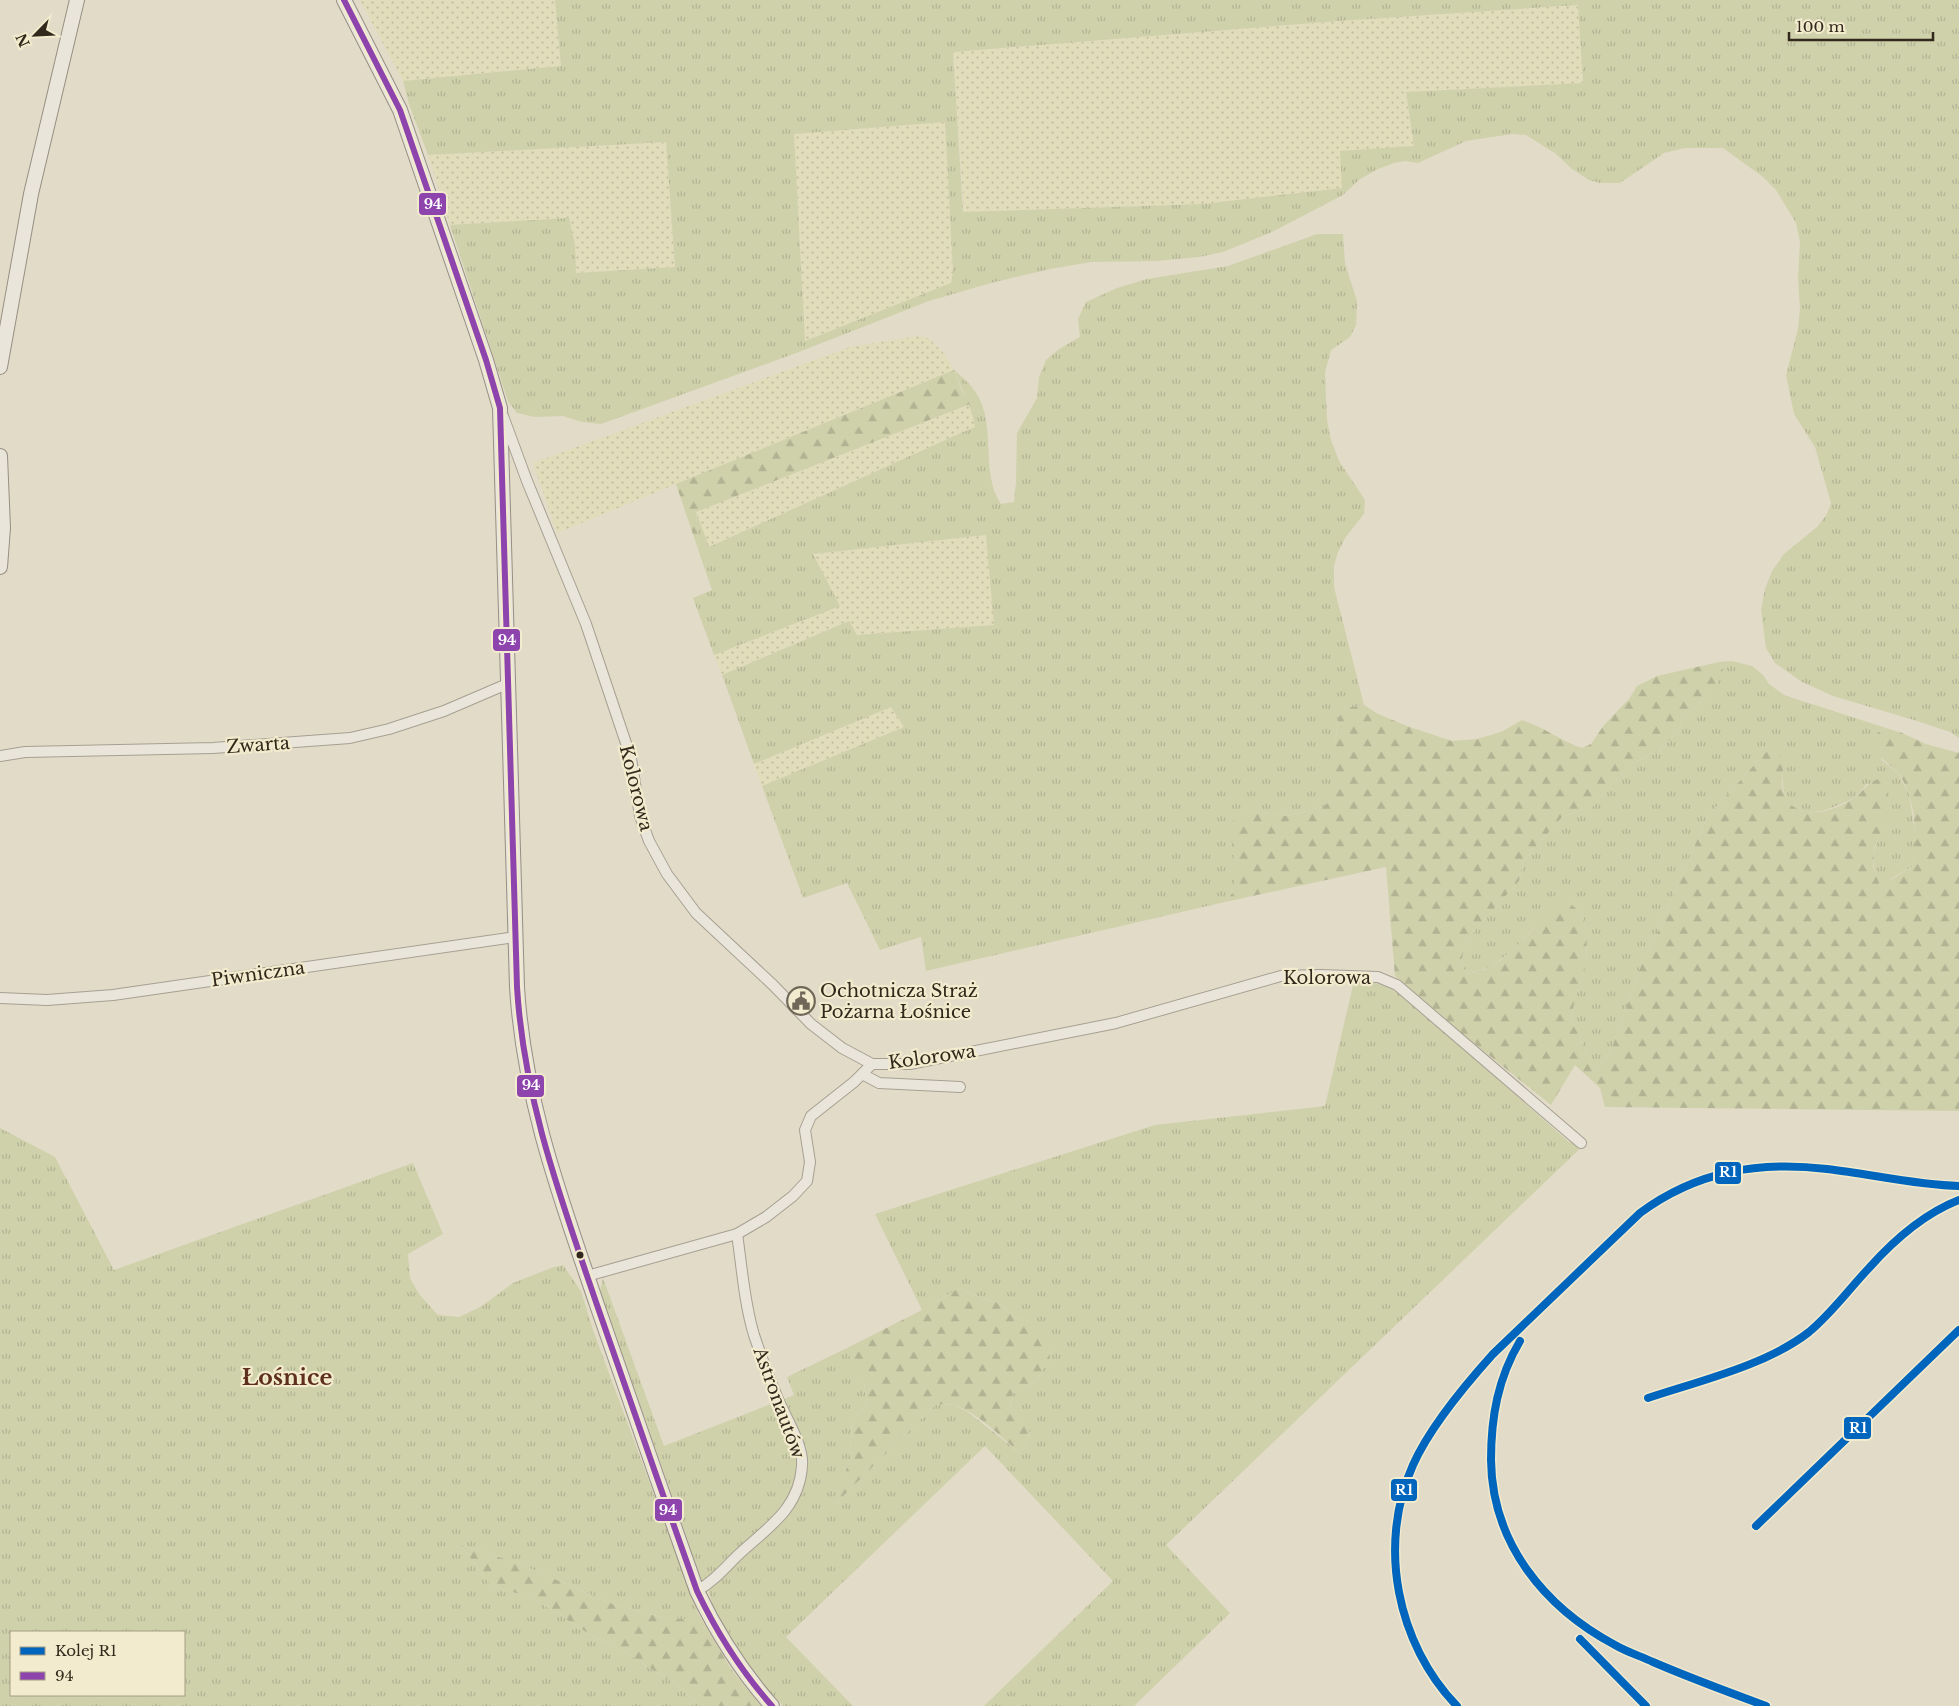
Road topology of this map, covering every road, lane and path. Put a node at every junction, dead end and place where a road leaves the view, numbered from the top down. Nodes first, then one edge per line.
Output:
1 (77, 0) edge
2 (344, 0) edge
3 (0, 367) edge
4 (500, 408) junction
5 (0, 456) edge
6 (0, 567) edge
7 (507, 684) junction
8 (0, 756) edge
9 (514, 937) junction
10 (0, 998) edge
11 (872, 1064) junction
12 (862, 1074) junction
13 (960, 1087) dead end
14 (1581, 1143) dead end
15 (737, 1234) junction
16 (587, 1276) junction
17 (697, 1591) junction
18 (772, 1706) edge

1 - 3 street
2 - 4 street
4 - 7 street
4 - 11 street, Kolorowa
5 - 6 street
7 - 8 street, Zwarta
7 - 9 street
9 - 10 street, Piwniczna
9 - 16 street
11 - 12 street
11 - 14 street, Kolorowa
12 - 13 street
12 - 15 street
15 - 16 street
15 - 17 street, Astronautów
16 - 17 street
17 - 18 street

